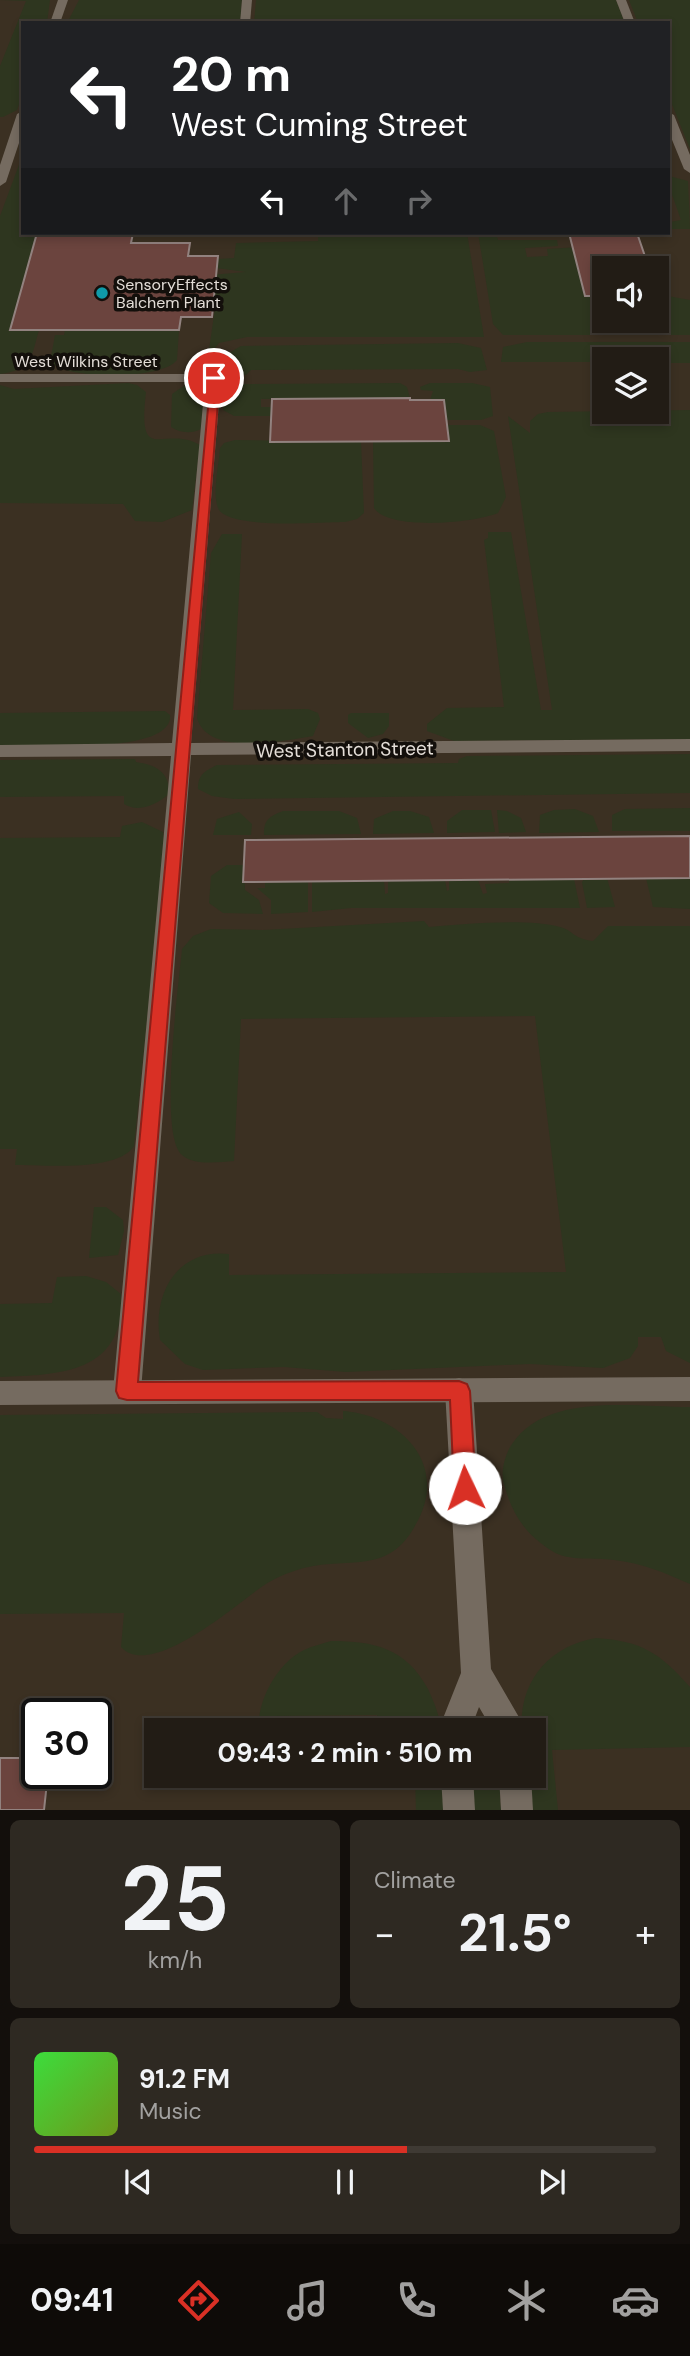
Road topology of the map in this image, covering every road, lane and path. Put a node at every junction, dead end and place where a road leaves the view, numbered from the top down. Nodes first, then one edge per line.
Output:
1 (63, 0) edge
2 (247, 0) edge
3 (621, 0) edge
4 (56, 21) edge
5 (245, 21) edge
6 (629, 21) edge
7 (670, 120) edge
8 (21, 126) edge
9 (18, 143) edge
10 (690, 169) edge
11 (0, 182) edge
12 (215, 354) dead end
13 (0, 378) edge
14 (214, 378) junction
15 (690, 745) edge
16 (181, 750) junction
17 (0, 751) edge
18 (690, 1389) edge
19 (127, 1391) junction
20 (459, 1391) junction
21 (0, 1393) edge
22 (476, 1673) junction
23 (459, 1718) edge
24 (503, 1718) edge
25 (458, 1788) edge
26 (516, 1788) edge
27 (459, 1810) edge
28 (517, 1810) edge

1 - 4 street
2 - 5 street
3 - 6 street
7 - 10 street
8 - 9 street
9 - 11 street
12 - 14 street
13 - 14 street, West Wilkins Street
14 - 16 street
15 - 16 street, West Stanton Street
16 - 17 street, West Stanton Street
16 - 19 street
18 - 20 street
19 - 20 street
19 - 21 street
20 - 22 street
22 - 23 street
22 - 24 street
25 - 27 street
26 - 28 street

